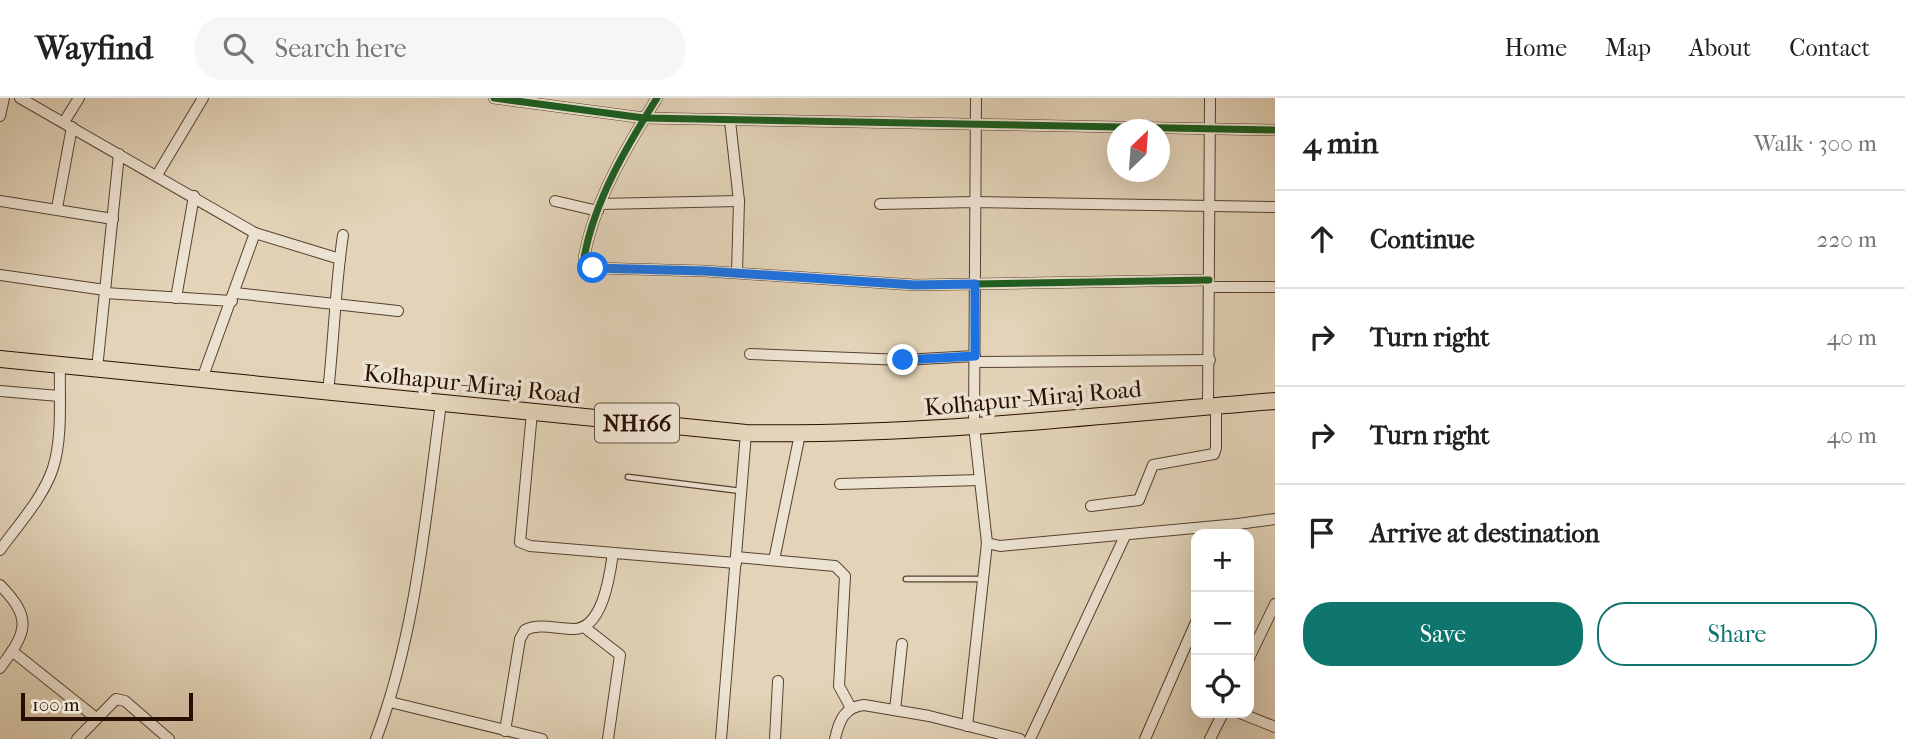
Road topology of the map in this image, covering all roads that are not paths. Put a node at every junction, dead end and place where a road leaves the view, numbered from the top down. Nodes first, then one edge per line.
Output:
1 (4, 98) edge
2 (20, 98) edge
3 (79, 98) edge
4 (203, 98) edge
5 (494, 98) edge
6 (657, 98) edge
7 (976, 98) edge
8 (1210, 98) edge
9 (0, 116) edge
10 (644, 118) junction
11 (730, 121) junction
12 (976, 123) junction
13 (68, 125) junction
14 (1210, 129) junction
15 (1275, 130) edge
16 (120, 154) junction
17 (157, 175) junction
18 (194, 196) junction
19 (0, 201) edge
20 (555, 201) dead end
21 (739, 201) junction
22 (975, 202) junction
23 (880, 204) dead end
24 (1208, 206) junction
25 (1275, 207) edge
26 (57, 208) junction
27 (599, 208) junction
28 (113, 219) junction
29 (255, 233) junction
30 (344, 235) dead end
31 (340, 259) junction
32 (737, 273) junction
33 (0, 275) edge
34 (975, 284) junction
35 (1209, 284) junction
36 (1275, 287) edge
37 (105, 291) junction
38 (233, 297) junction
39 (176, 298) junction
40 (334, 304) junction
41 (398, 311) dead end
42 (750, 354) dead end
43 (0, 359) edge
44 (975, 359) junction
45 (1210, 360) junction
46 (60, 365) junction
47 (97, 369) junction
48 (202, 379) junction
49 (0, 391) edge
50 (328, 392) junction
51 (59, 396) junction
52 (1275, 401) edge
53 (441, 403) junction
54 (1212, 406) junction
55 (532, 412) junction
56 (974, 426) junction
57 (746, 433) junction
58 (800, 434) junction
59 (628, 477) dead end
60 (980, 480) junction
61 (840, 484) dead end
62 (741, 491) junction
63 (1091, 506) dead end
64 (1275, 519) edge
65 (1238, 524) junction
66 (1236, 529) edge
67 (1125, 536) junction
68 (987, 543) junction
69 (0, 550) edge
70 (613, 553) junction
71 (736, 560) junction
72 (774, 560) junction
73 (906, 579) dead end
74 (982, 579) junction
75 (0, 585) edge
76 (1275, 604) edge
77 (584, 627) junction
78 (1191, 633) edge
79 (902, 645) dead end
80 (12, 651) junction
81 (1250, 655) edge
82 (0, 668) edge
83 (778, 681) dead end
84 (390, 702) junction
85 (851, 708) junction
86 (895, 710) junction
87 (96, 718) junction
88 (1220, 718) edge
89 (1254, 718) edge
90 (1274, 725) edge
91 (967, 726) junction
92 (505, 731) junction
93 (77, 739) edge
94 (169, 739) edge
95 (376, 739) edge
96 (542, 739) edge
97 (608, 739) edge
98 (721, 739) edge
99 (775, 739) edge
100 (835, 739) edge
101 (1020, 739) edge
102 (1030, 739) edge
103 (1144, 739) edge
104 (1210, 739) edge

1 - 9 street
2 - 13 street
3 - 13 street
4 - 17 street
5 - 10 street
6 - 10 street
7 - 12 street
8 - 14 street
10 - 11 street
10 - 27 street
11 - 12 street
11 - 21 street
12 - 14 street
12 - 22 street
13 - 16 street
13 - 26 street
14 - 15 street
14 - 24 street
16 - 17 street
16 - 28 street
17 - 18 street
18 - 29 street
18 - 39 street
19 - 26 street
20 - 27 street
21 - 27 street
21 - 32 street
22 - 23 street
22 - 24 street
22 - 34 street
24 - 25 street
24 - 35 street
26 - 28 street
27 - 32 street
28 - 37 street
29 - 31 street
29 - 38 street
30 - 31 street
31 - 40 street
32 - 34 street
33 - 37 street
34 - 35 street
34 - 44 street
35 - 36 street
35 - 45 street
37 - 39 street
37 - 47 street
38 - 39 street
38 - 40 street
38 - 48 street
40 - 41 street
40 - 50 street
42 - 44 street
43 - 46 highway, Kolhapur-Miraj Road / NH166
44 - 45 street
44 - 56 street
45 - 54 street
46 - 47 highway, Kolhapur-Miraj Road / NH166
46 - 51 street
47 - 48 highway, Kolhapur-Miraj Road / NH166
48 - 50 highway, Kolhapur-Miraj Road / NH166
49 - 51 street
50 - 53 highway, Kolhapur-Miraj Road / NH166
51 - 69 street
52 - 54 highway, Kolhapur-Miraj Road / NH166
53 - 55 highway, Kolhapur-Miraj Road / NH166
53 - 84 street
54 - 56 highway, Kolhapur-Miraj Road / NH166
54 - 63 street
55 - 57 highway, Kolhapur-Miraj Road / NH166
55 - 70 street
56 - 58 highway, Kolhapur-Miraj Road / NH166
56 - 60 street
57 - 58 highway, Kolhapur-Miraj Road / NH166
57 - 62 street
58 - 72 street
59 - 62 lane
60 - 61 street
60 - 68 street
62 - 71 street
64 - 65 street
65 - 66 street
65 - 67 street
67 - 68 street
67 - 102 street
68 - 74 street
70 - 71 street
70 - 77 street
71 - 72 street
71 - 98 street
72 - 85 street
73 - 74 lane
74 - 91 street
75 - 80 street
76 - 81 street
77 - 92 street
77 - 97 street
78 - 103 street
79 - 86 street
80 - 82 street
80 - 87 street
83 - 99 street
84 - 92 street
84 - 95 street
85 - 86 street
85 - 100 street
86 - 91 street
87 - 93 street
87 - 94 street
88 - 104 street
89 - 90 street
91 - 101 street
92 - 96 street

